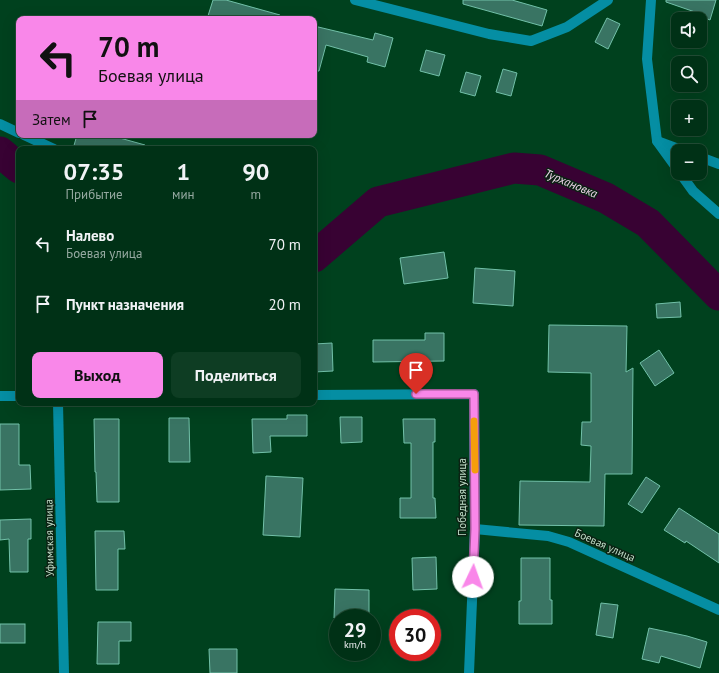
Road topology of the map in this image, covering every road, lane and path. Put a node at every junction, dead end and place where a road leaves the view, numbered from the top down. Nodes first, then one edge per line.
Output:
1 (355, 0) edge
2 (608, 0) edge
3 (651, 0) edge
4 (0, 124) edge
5 (16, 132) edge
6 (30, 138) edge
7 (657, 142) junction
8 (48, 146) edge
9 (671, 147) edge
10 (707, 160) edge
11 (671, 161) edge
12 (719, 164) edge
13 (685, 180) edge
14 (719, 214) edge
15 (317, 395) edge
16 (0, 396) edge
17 (16, 396) edge
18 (58, 406) edge
19 (475, 529) junction
20 (719, 610) edge
21 (64, 673) edge
22 (469, 673) edge

1 - 2 street
3 - 7 street
4 - 5 street
6 - 8 street
7 - 9 street
7 - 11 street
10 - 12 street
13 - 14 street
15 - 19 street, Победная улица
16 - 17 street
18 - 21 street, Уфимская улица
19 - 20 street, Боевая улица
19 - 22 street, Победная улица

